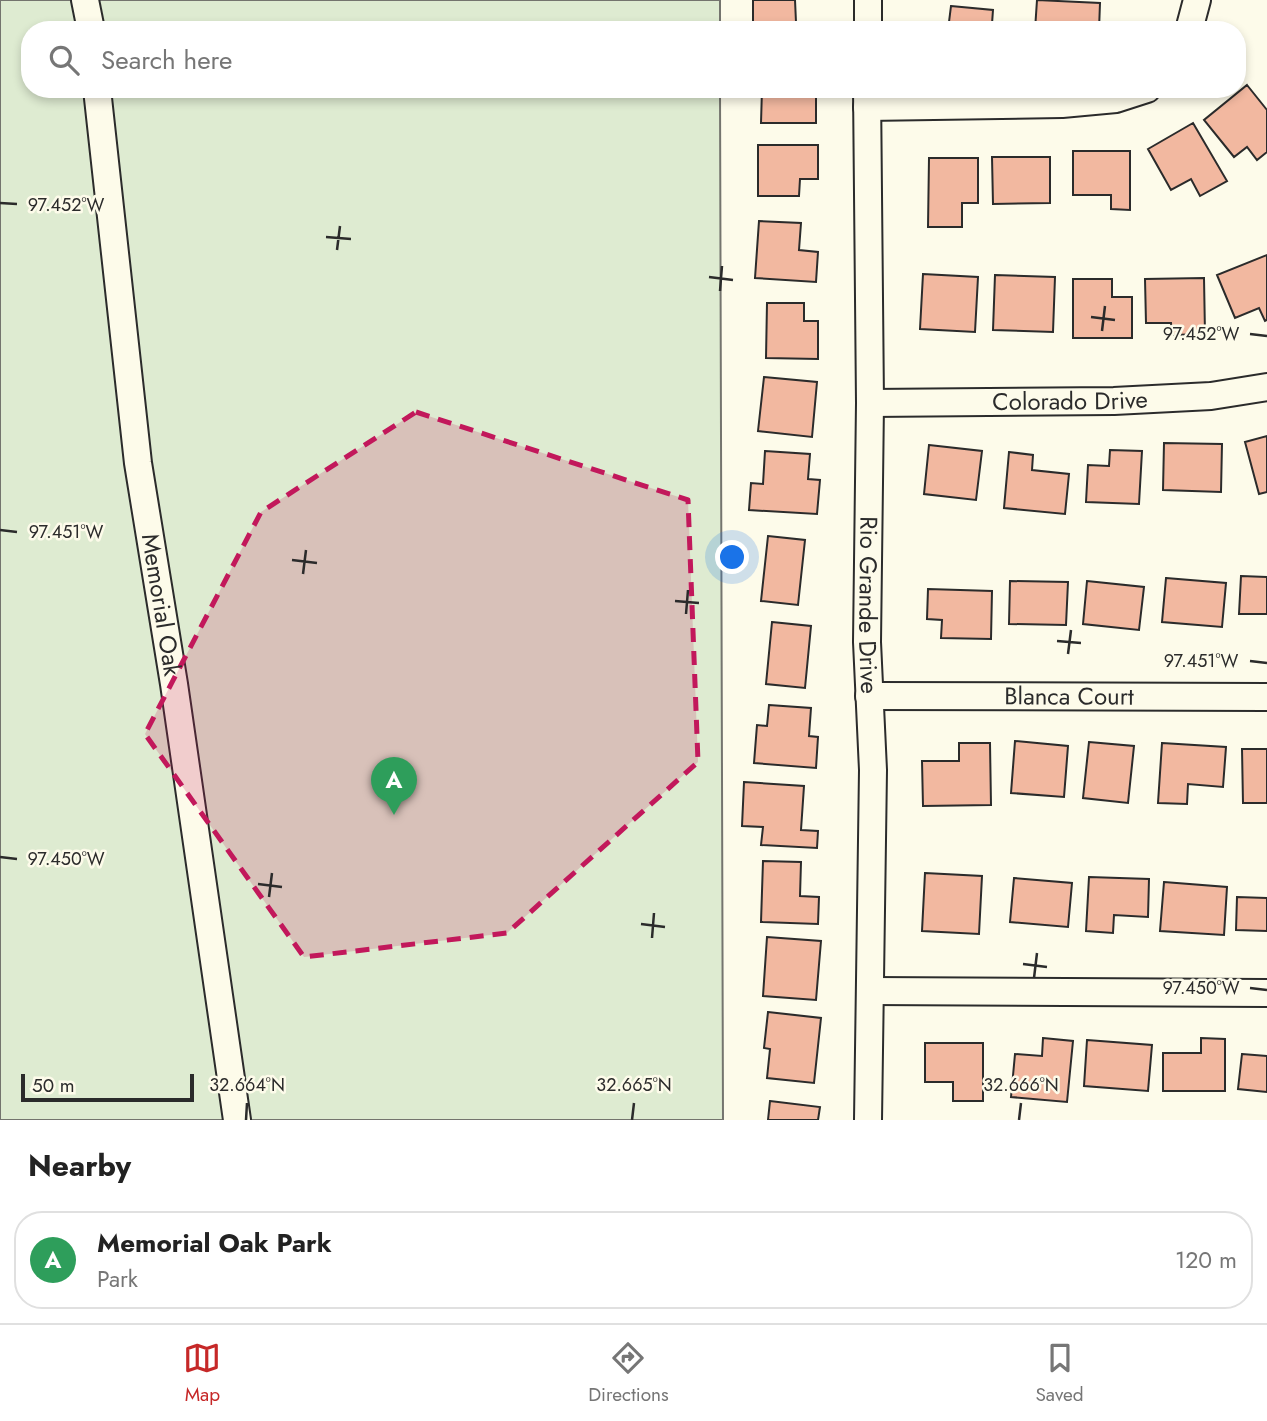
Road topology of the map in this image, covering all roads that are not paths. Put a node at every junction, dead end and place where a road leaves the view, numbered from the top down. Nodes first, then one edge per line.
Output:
1 (85, 0) edge
2 (868, 0) edge
3 (1197, 0) edge
4 (88, 21) edge
5 (868, 21) edge
6 (1191, 21) edge
7 (98, 98) edge
8 (867, 98) edge
9 (1119, 98) edge
10 (1267, 387) edge
11 (870, 403) junction
12 (869, 696) junction
13 (1267, 697) edge
14 (871, 991) junction
15 (1267, 993) edge
16 (237, 1120) edge
17 (868, 1120) edge

1 - 4 street
2 - 5 street
3 - 6 street
7 - 16 street, Memorial Oak
8 - 9 street
8 - 11 street, Rio Grande Drive
10 - 11 street, Colorado Drive
11 - 12 street, Rio Grande Drive
12 - 13 street, Blanca Court
12 - 14 street, Rio Grande Drive
14 - 15 street
14 - 17 street, Rio Grande Drive

